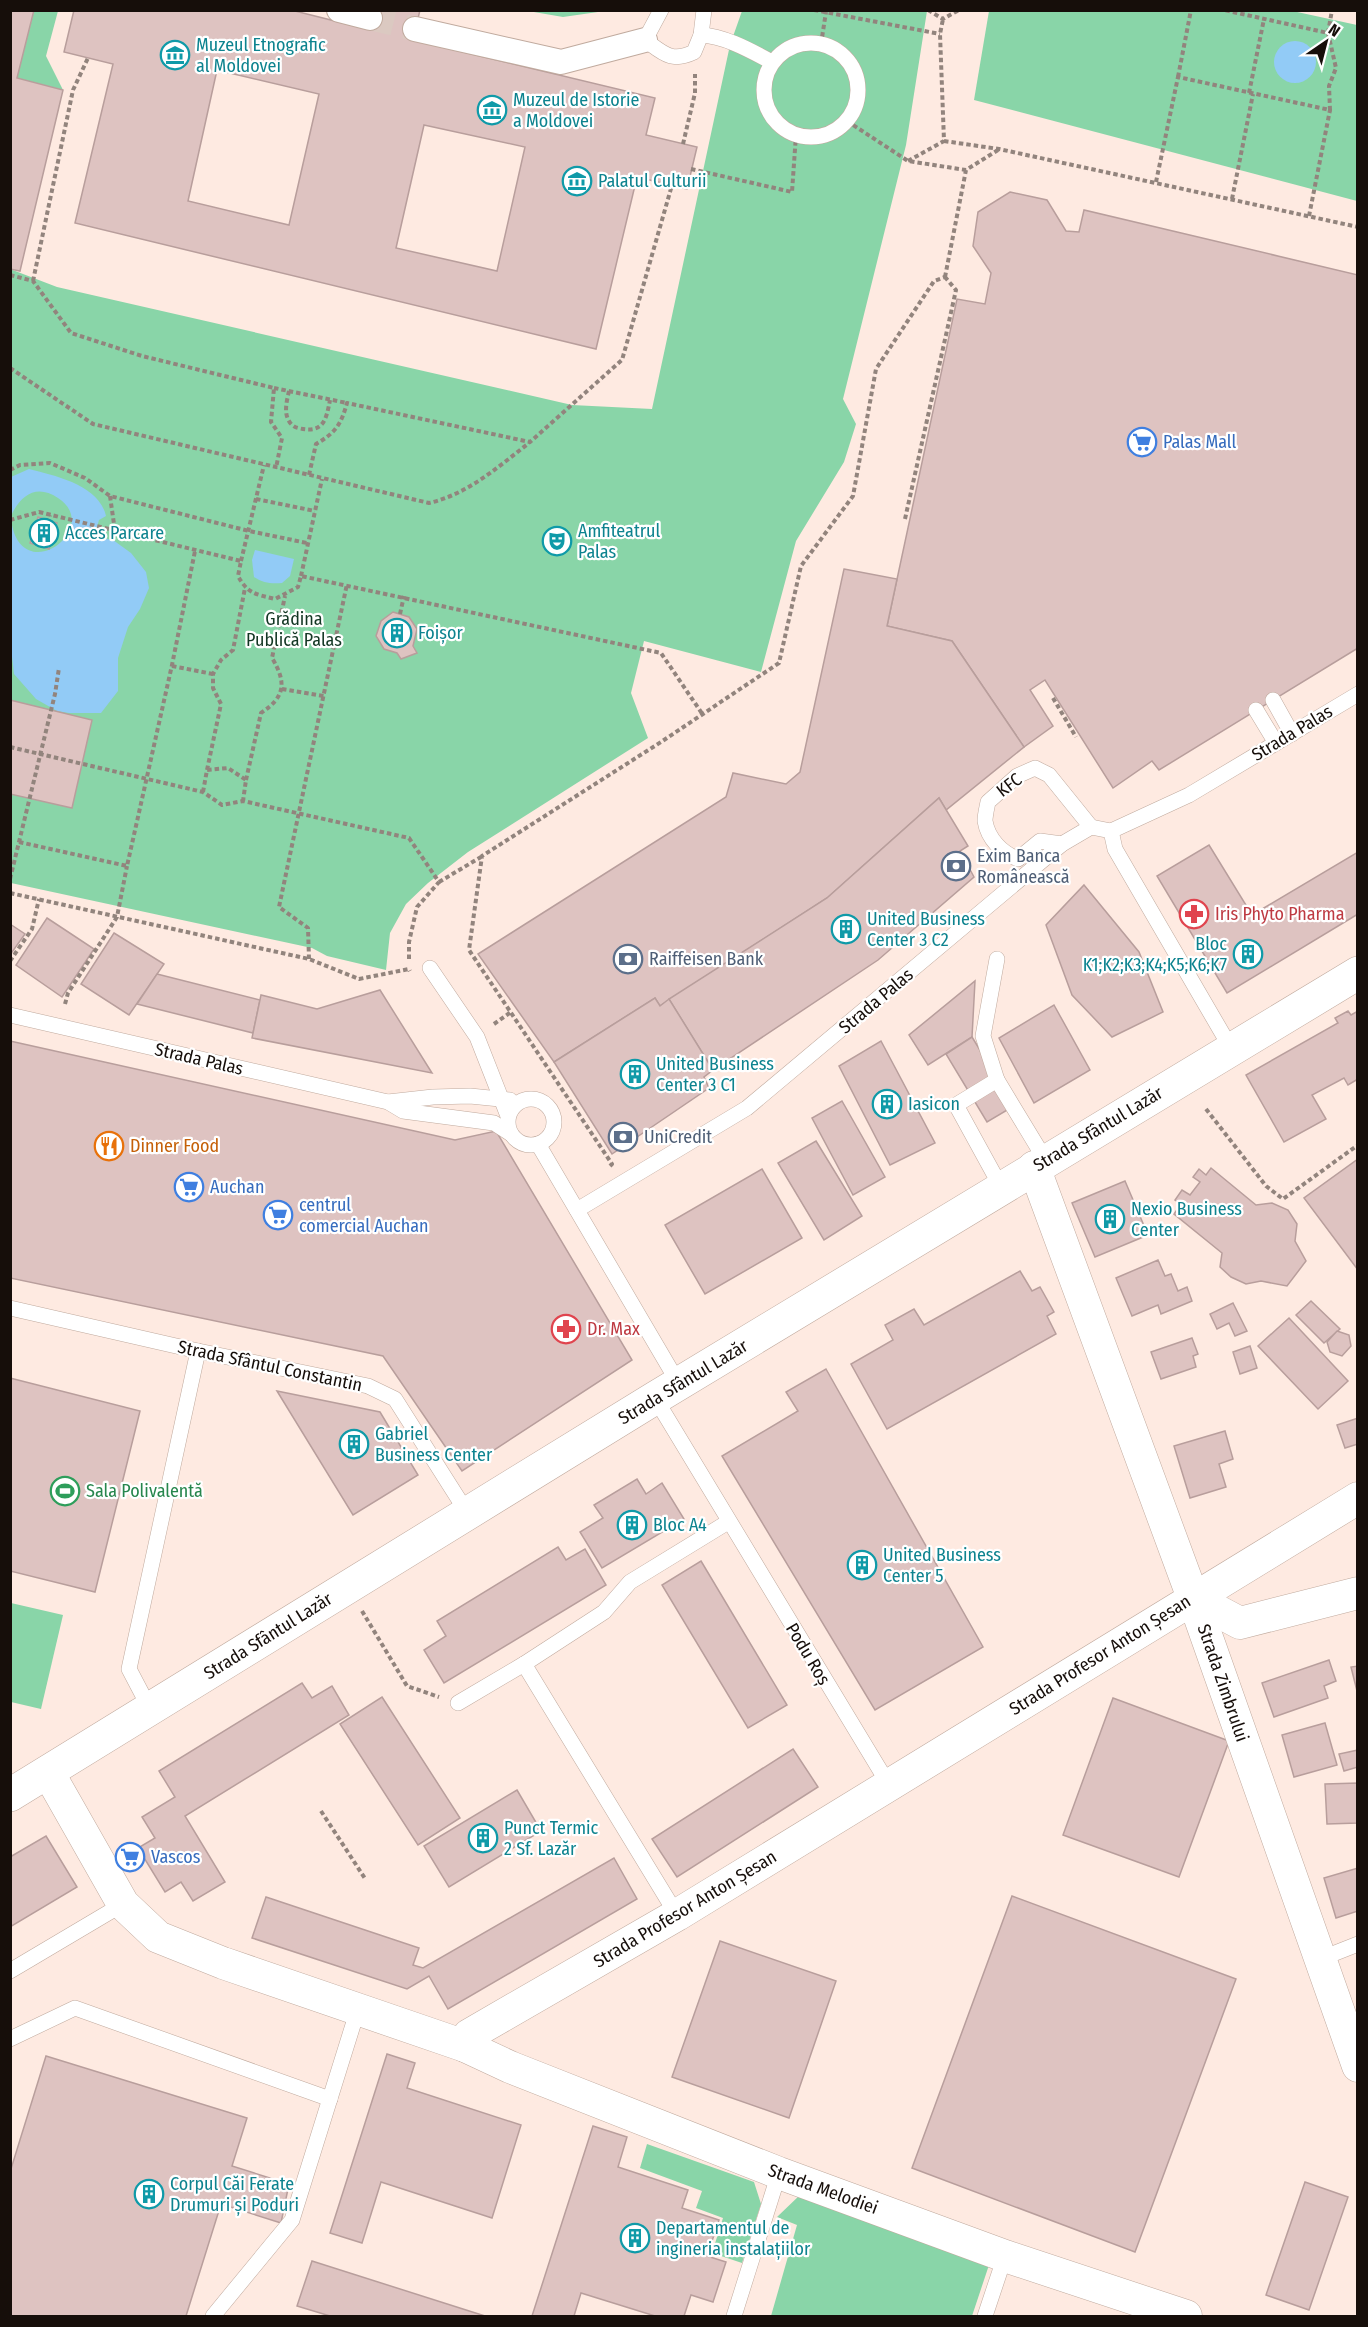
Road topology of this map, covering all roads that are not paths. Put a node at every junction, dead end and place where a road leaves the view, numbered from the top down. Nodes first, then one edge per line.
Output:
1 (339, 10) edge
2 (662, 10) edge
3 (704, 10) edge
4 (370, 18) tunnel mouth
5 (416, 29) tunnel mouth
6 (701, 35) junction
7 (645, 40) junction
8 (772, 62) junction
9 (1358, 694) edge
10 (1272, 700) dead end
11 (1256, 710) dead end
12 (1292, 734) junction
13 (1276, 743) junction
14 (1091, 827) junction
15 (1111, 831) junction
16 (1062, 844) junction
17 (997, 959) dead end
18 (429, 968) dead end
19 (1358, 973) edge
20 (10, 1015) edge
21 (1232, 1050) junction
22 (997, 1080) junction
23 (502, 1100) junction
24 (520, 1101) junction
25 (388, 1102) junction
26 (508, 1116) junction
27 (511, 1134) junction
28 (544, 1140) junction
29 (1040, 1164) junction
30 (1001, 1187) junction
31 (577, 1210) junction
32 (10, 1308) edge
33 (198, 1351) junction
34 (667, 1391) junction
35 (1358, 1498) edge
36 (468, 1514) junction
37 (728, 1522) junction
38 (1358, 1593) edge
39 (1193, 1598) junction
40 (524, 1664) junction
41 (458, 1703) road end
42 (150, 1709) junction
43 (48, 1772) junction
44 (889, 1785) junction
45 (10, 1795) edge
46 (123, 1904) junction
47 (677, 1916) junction
48 (1358, 1944) edge
49 (1320, 1959) junction
50 (10, 1971) edge
51 (358, 2009) junction
52 (10, 2039) edge
53 (465, 2046) junction
54 (1358, 2066) edge
55 (330, 2099) junction
56 (779, 2173) junction
57 (1005, 2256) junction
58 (213, 2316) edge
59 (734, 2316) edge
60 (985, 2316) edge
61 (1186, 2316) edge

1 - 4 street
2 - 7 lane
3 - 6 lane
5 - 7 street
6 - 7 lane
6 - 8 lane
8 - 8 lane
9 - 12 lane, Strada Palas
10 - 12 lane
11 - 13 lane
12 - 13 lane, Strada Palas
13 - 15 lane, Strada Palas
14 - 15 lane
14 - 16 lane, Strada Palas
14 - 16 lane, KFC
15 - 21 lane
16 - 31 lane, Strada Palas
17 - 22 lane
18 - 23 lane
19 - 21 main road, Strada Sfântul Lazăr
20 - 25 lane, Strada Palas
21 - 29 main road, Strada Sfântul Lazăr
22 - 29 lane
22 - 30 lane
23 - 24 lane, Strada Palas
23 - 25 lane, Strada Palas
23 - 26 lane
24 - 26 lane
24 - 28 lane, Strada Palas
25 - 27 lane, Strada Palas
26 - 27 lane
27 - 28 lane, Strada Palas
28 - 31 lane, Strada Palas
29 - 30 main road, Strada Sfântul Lazăr
29 - 39 street, Strada Zimbrului
30 - 34 main road, Strada Sfântul Lazăr
31 - 34 lane, Strada Palas
32 - 33 lane, Strada Sfântul Constantin
33 - 36 lane, Strada Sfântul Constantin
33 - 42 lane
34 - 36 main road, Strada Sfântul Lazăr
34 - 37 lane, Podu Roș
35 - 39 street, Strada Profesor Anton Șesan
36 - 42 main road, Strada Sfântul Lazăr
37 - 40 lane
37 - 44 lane, Podu Roș
38 - 39 street
39 - 44 street, Strada Profesor Anton Șesan
39 - 49 street, Strada Zimbrului
40 - 41 lane
40 - 47 lane
42 - 43 main road, Strada Sfântul Lazăr
43 - 45 main road, Strada Sfântul Lazăr
43 - 46 street
44 - 47 street, Strada Profesor Anton Șesan
46 - 50 lane
46 - 51 street
47 - 53 street, Strada Profesor Anton Șesan
48 - 49 lane
49 - 54 street, Strada Zimbrului
51 - 53 street
51 - 55 lane
52 - 55 lane
53 - 56 street, Strada Melodiei
55 - 58 lane
56 - 57 street, Strada Melodiei
56 - 59 lane
57 - 60 lane
57 - 61 street, Strada Melodiei

